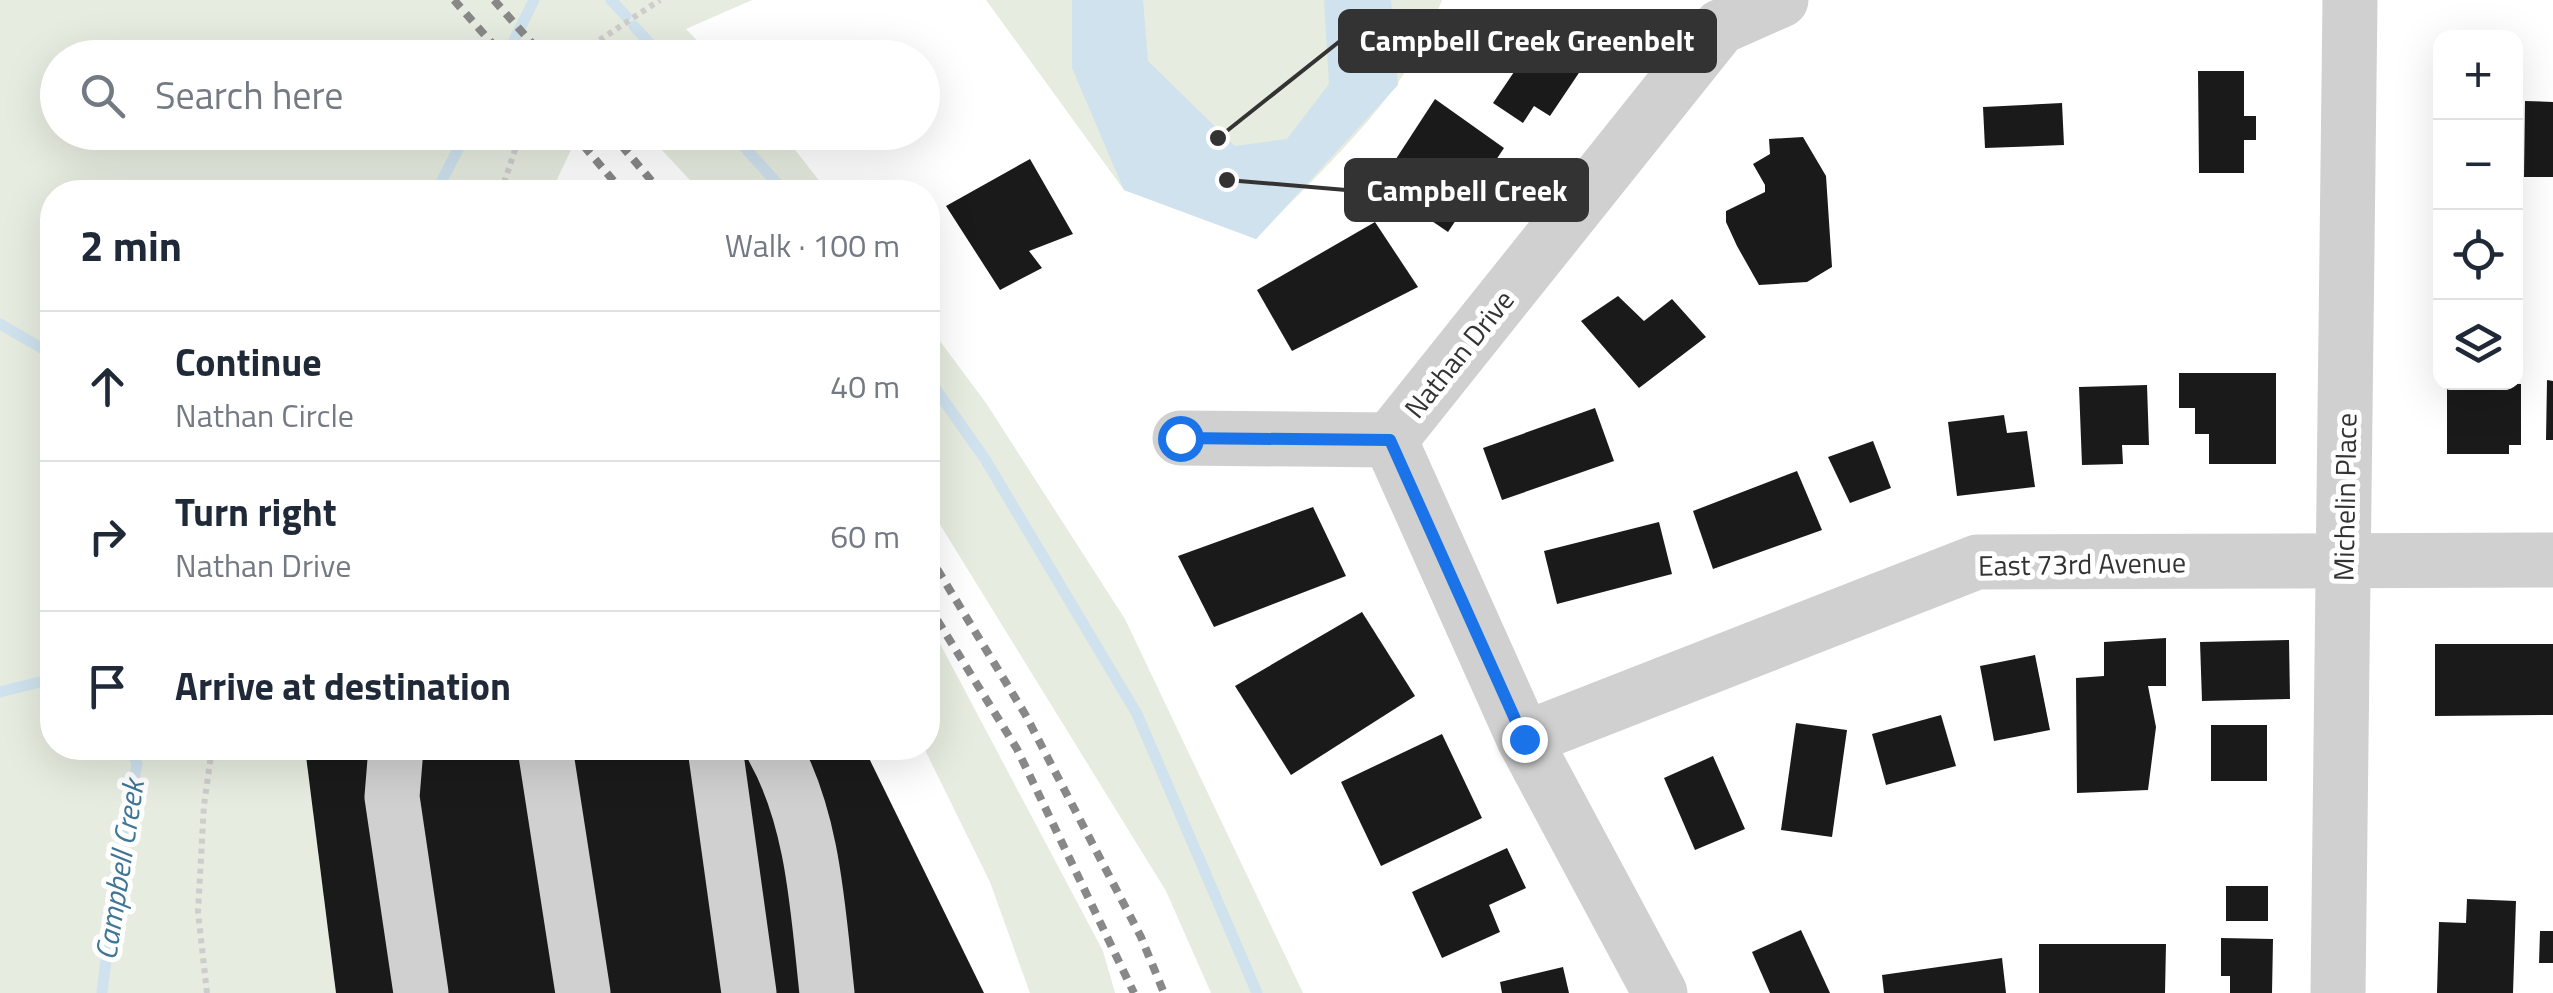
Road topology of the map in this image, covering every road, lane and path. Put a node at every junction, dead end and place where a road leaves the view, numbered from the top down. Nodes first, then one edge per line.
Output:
1 (660, 0) edge
2 (1781, 0) edge
3 (2350, 0) edge
4 (598, 40) edge
5 (515, 150) edge
6 (506, 180) edge
7 (1180, 438) dead end
8 (1390, 440) junction
9 (2344, 560) junction
10 (2553, 560) edge
11 (1524, 739) junction
12 (210, 760) edge
13 (395, 760) edge
14 (547, 760) edge
15 (718, 760) edge
16 (778, 760) edge
17 (206, 993) edge
18 (421, 993) edge
19 (582, 993) edge
20 (748, 993) edge
21 (826, 993) edge
22 (1660, 993) edge
23 (2338, 993) edge

1 - 4 path
2 - 8 street, Nathan Drive
3 - 9 street, Michelin Place
5 - 6 path
7 - 8 street
8 - 11 street, Nathan Drive
9 - 10 street, East 73rd Avenue
9 - 11 street, East 73rd Avenue
9 - 23 street, Michelin Place
11 - 22 street, Nathan Drive
12 - 17 path
13 - 18 street
14 - 19 street
15 - 20 street
16 - 21 street

